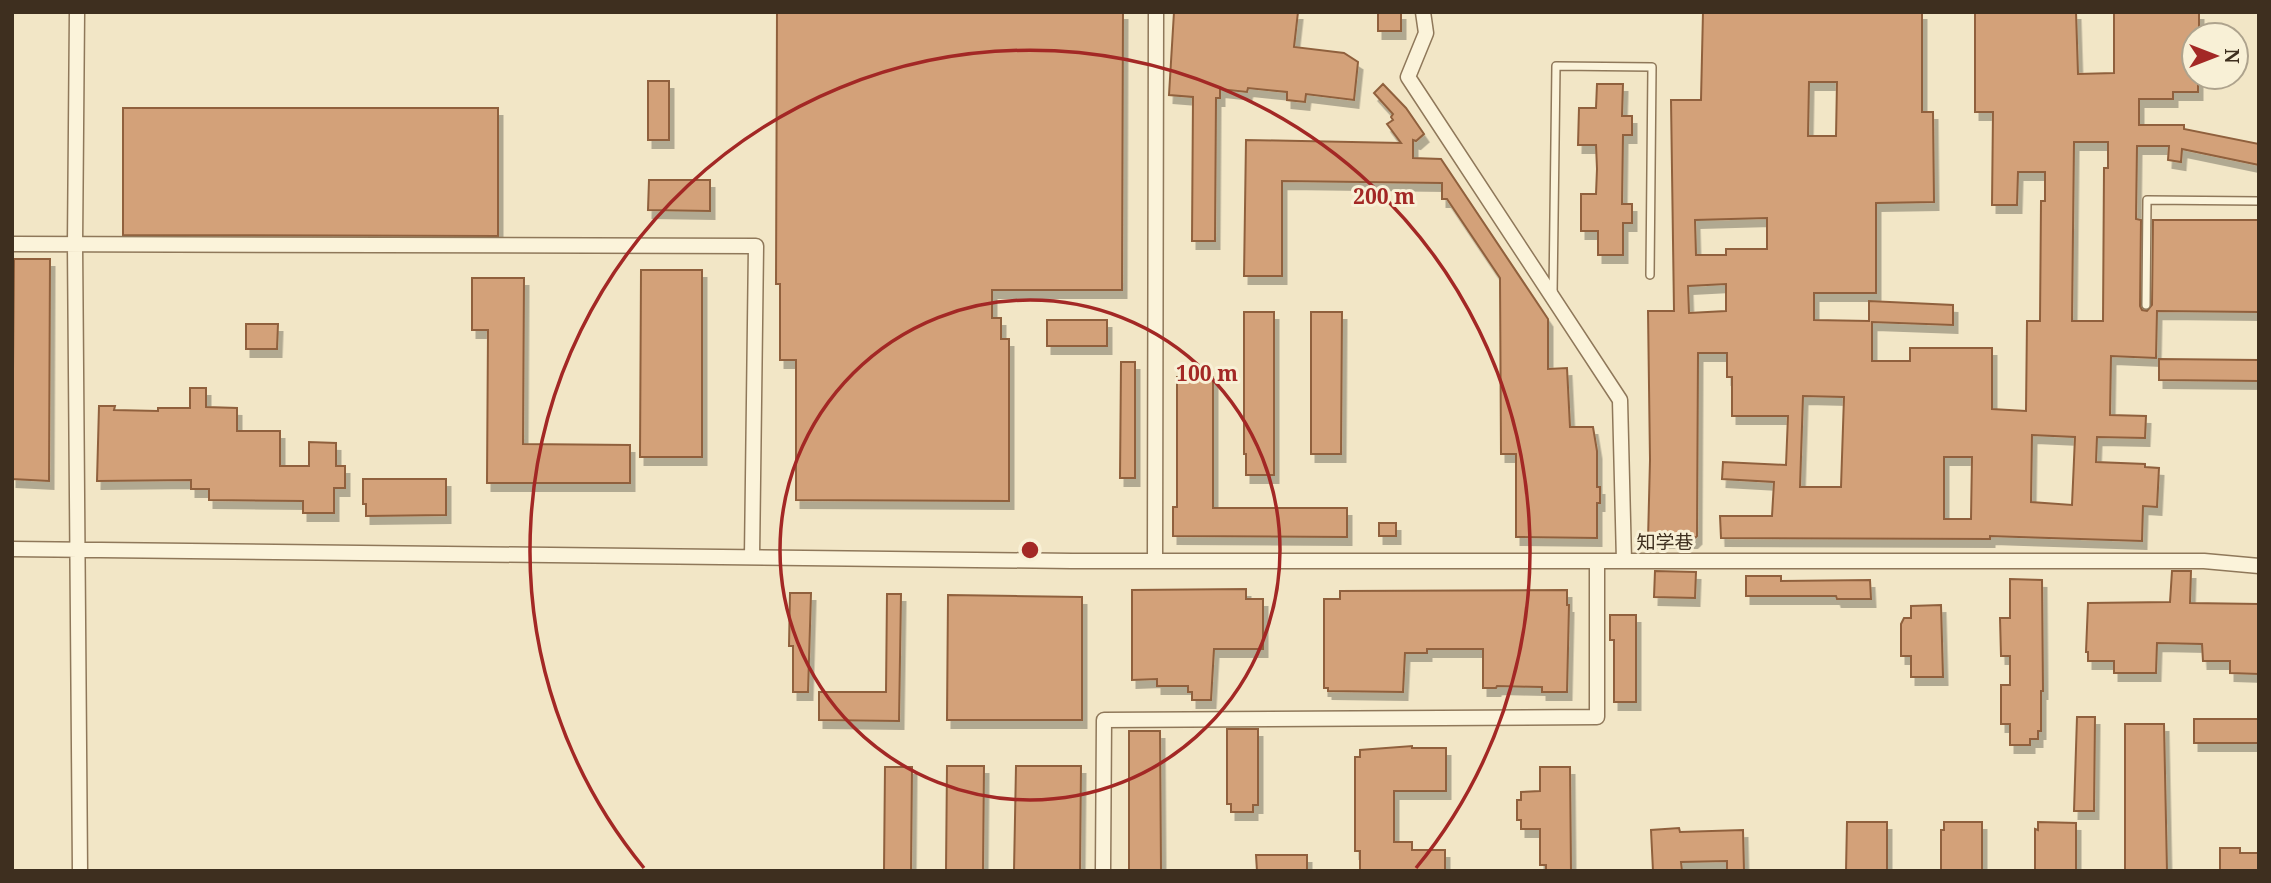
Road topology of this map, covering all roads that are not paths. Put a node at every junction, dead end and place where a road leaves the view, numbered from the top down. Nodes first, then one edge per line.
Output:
1 (77, 12) edge
2 (1156, 12) edge
3 (1423, 12) edge
4 (2259, 201) edge
5 (12, 244) edge
6 (75, 244) junction
7 (1650, 275) dead end
8 (1553, 298) junction
9 (2146, 305) dead end
10 (12, 549) edge
11 (77, 550) junction
12 (752, 557) junction
13 (1155, 561) junction
14 (1597, 561) junction
15 (1624, 561) junction
16 (2259, 566) edge
17 (80, 871) edge
18 (1103, 871) edge

1 - 6 street
2 - 13 street
3 - 8 street
4 - 9 lane
5 - 6 street
6 - 11 street
6 - 12 street
7 - 8 lane
8 - 15 street
10 - 11 street, 知学巷
11 - 12 street, 知学巷
11 - 17 street
12 - 13 street, 知学巷
13 - 14 street, 知学巷
14 - 15 street, 知学巷
14 - 18 street
15 - 16 street, 知学巷

